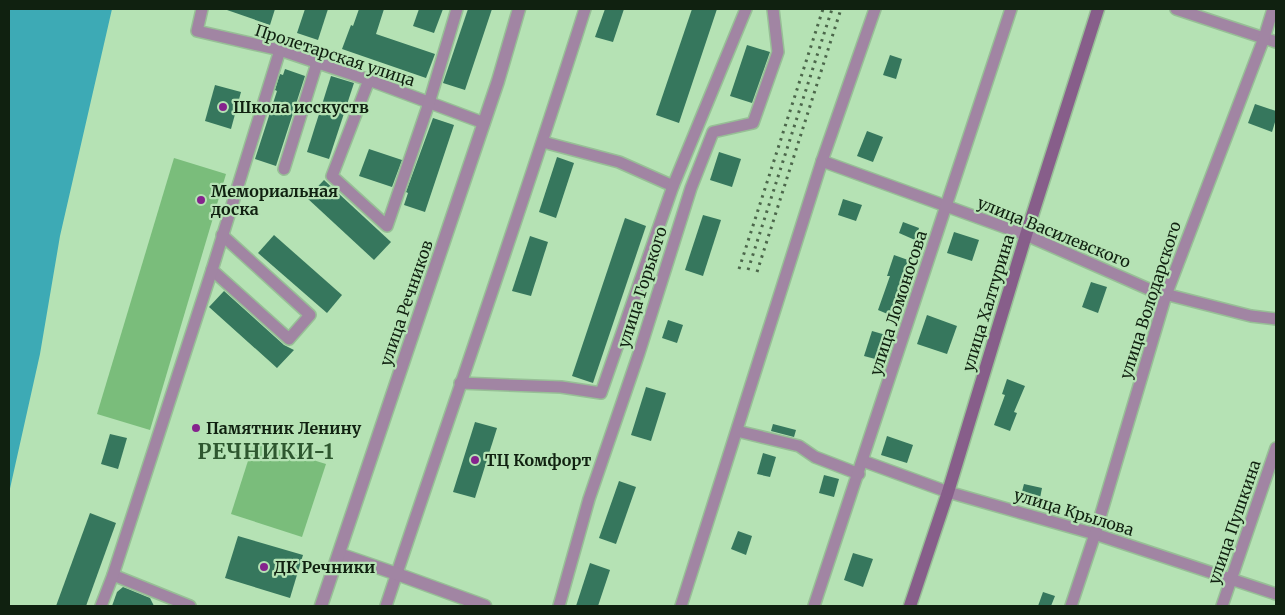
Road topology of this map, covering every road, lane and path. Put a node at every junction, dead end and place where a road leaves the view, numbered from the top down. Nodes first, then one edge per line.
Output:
1 (202, 9) edge
2 (457, 9) edge
3 (518, 9) edge
4 (585, 9) edge
5 (746, 9) edge
6 (773, 9) edge
7 (875, 9) edge
8 (1011, 9) edge
9 (1098, 9) edge
10 (1176, 9) edge
11 (1273, 9) edge
12 (1264, 38) junction
13 (1276, 42) edge
14 (280, 50) junction
15 (317, 63) junction
16 (369, 80) junction
17 (429, 103) junction
18 (484, 123) junction
19 (543, 142) junction
20 (822, 161) junction
21 (284, 169) dead end
22 (673, 186) junction
23 (946, 206) junction
24 (222, 235) junction
25 (1026, 235) junction
26 (212, 270) junction
27 (1166, 295) junction
28 (1276, 319) edge
29 (460, 383) junction
30 (737, 431) junction
31 (1276, 448) edge
32 (863, 461) junction
33 (859, 474) junction
34 (948, 492) junction
35 (1095, 534) junction
36 (339, 554) junction
37 (397, 574) junction
38 (113, 575) junction
39 (1231, 579) junction
40 (1276, 594) edge
41 (172, 603) edge
42 (101, 606) edge
43 (190, 606) edge
44 (321, 606) edge
45 (386, 606) edge
46 (485, 606) edge
47 (559, 606) edge
48 (682, 606) edge
49 (814, 606) edge
50 (910, 606) edge
51 (1071, 606) edge
52 (1222, 606) edge

1 - 14 street, Пролетарская улица
2 - 17 street
3 - 18 street, улица Речников
4 - 19 street
5 - 22 street
6 - 47 street, улица Горького
7 - 20 street
8 - 23 street, улица Ломоносова
9 - 25 main road, улица Халтурина
10 - 12 street
11 - 12 street, улица Володарского
12 - 13 street
12 - 27 street, улица Володарского
14 - 15 street, Пролетарская улица
14 - 24 street
15 - 16 street, Пролетарская улица
15 - 21 street
16 - 17 street, Пролетарская улица
16 - 17 street
17 - 18 street, Пролетарская улица
18 - 36 street, улица Речников
19 - 22 street
19 - 29 street
20 - 23 street, улица Василевского
20 - 30 street
22 - 29 street
23 - 25 street, улица Василевского
23 - 32 street, улица Ломоносова
24 - 26 street
24 - 26 street
25 - 27 street, улица Василевского
25 - 34 main road, улица Халтурина
26 - 38 street
27 - 28 street, улица Василевского
27 - 35 street, улица Володарского
29 - 37 street
30 - 33 street
30 - 48 street
31 - 39 street, улица Пушкина
32 - 33 street, улица Ломоносова
32 - 34 street, улица Крылова
33 - 49 street, улица Ломоносова
34 - 35 street, улица Крылова
34 - 50 main road, улица Халтурина
35 - 39 street, улица Крылова
35 - 51 street, улица Володарского
36 - 37 street
36 - 44 street, улица Речников
37 - 45 street
37 - 46 street
38 - 41 street
38 - 42 street
39 - 40 street, улица Крылова
39 - 52 street, улица Пушкина
41 - 43 street

